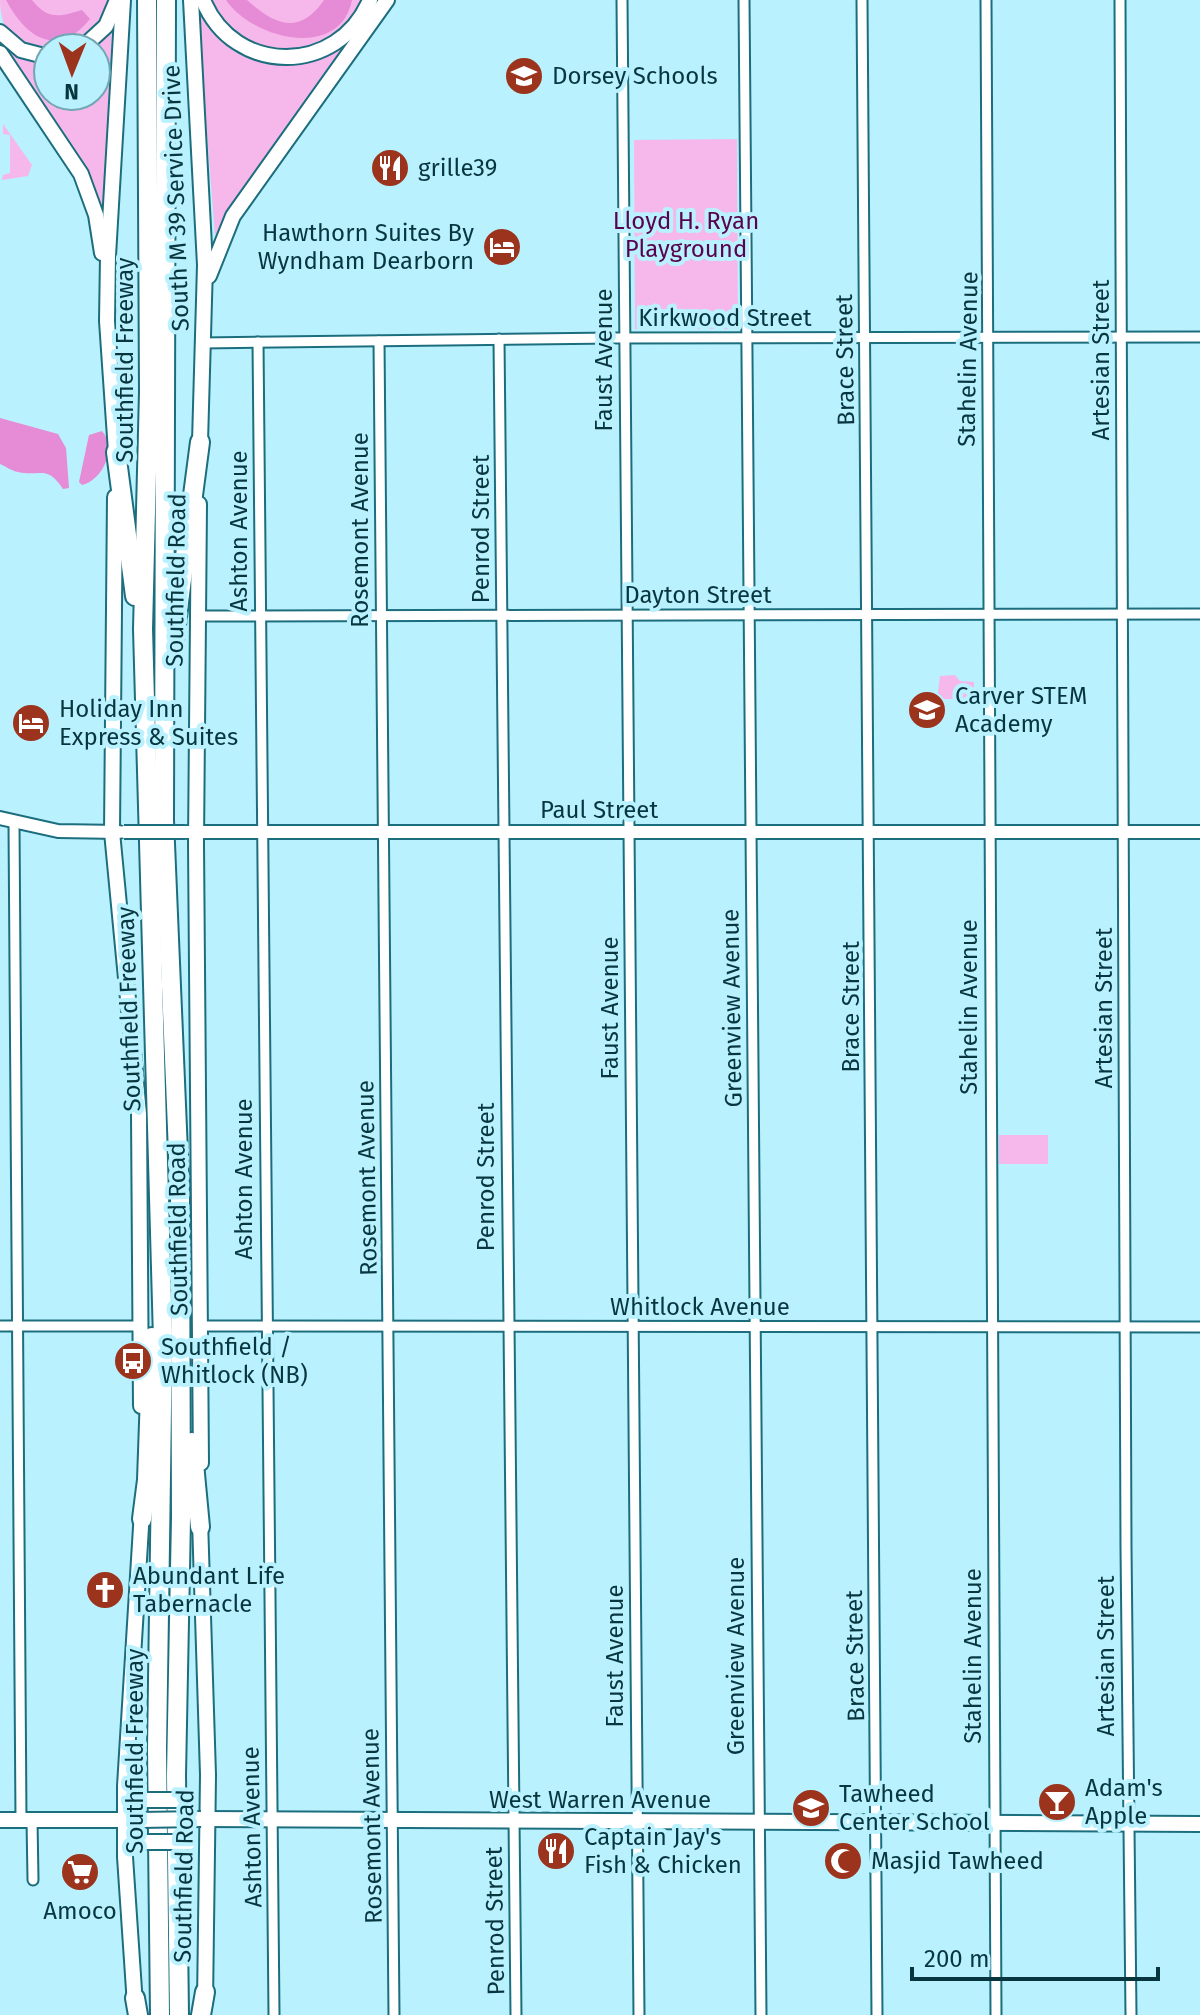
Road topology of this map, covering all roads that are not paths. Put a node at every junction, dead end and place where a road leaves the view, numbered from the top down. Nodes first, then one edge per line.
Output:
1 (117, 0) edge
2 (123, 0) edge
3 (147, 0) edge
4 (166, 0) edge
5 (191, 0) edge
6 (203, 0) edge
7 (370, 0) edge
8 (387, 0) edge
9 (622, 0) edge
10 (744, 0) edge
11 (862, 0) edge
12 (986, 0) edge
13 (1120, 0) edge
14 (0, 32) edge
15 (99, 32) edge
16 (0, 53) edge
17 (32, 53) edge
18 (204, 300) junction
19 (107, 321) junction
20 (1120, 337) junction
21 (1200, 337) edge
22 (624, 338) junction
23 (747, 338) junction
24 (865, 338) junction
25 (499, 339) junction
26 (985, 339) junction
27 (379, 341) junction
28 (258, 342) junction
29 (202, 343) junction
30 (200, 442) junction
31 (116, 452) junction
32 (1123, 614) junction
33 (1200, 614) edge
34 (627, 615) junction
35 (749, 615) junction
36 (868, 615) junction
37 (987, 615) junction
38 (196, 616) junction
39 (259, 616) junction
40 (381, 616) junction
41 (501, 616) junction
42 (143, 629) junction
43 (165, 673) junction
44 (0, 818) edge
45 (14, 823) junction
46 (118, 832) junction
47 (191, 832) junction
48 (262, 832) junction
49 (382, 832) junction
50 (504, 832) junction
51 (628, 832) junction
52 (751, 832) junction
53 (868, 832) junction
54 (989, 832) junction
55 (1123, 832) junction
56 (1200, 832) edge
57 (160, 1219) junction
58 (180, 1256) junction
59 (0, 1326) edge
60 (16, 1326) junction
61 (141, 1326) junction
62 (201, 1326) junction
63 (265, 1326) junction
64 (389, 1326) junction
65 (508, 1327) junction
66 (632, 1327) junction
67 (756, 1327) junction
68 (872, 1327) junction
69 (1200, 1327) edge
70 (990, 1328) junction
71 (1125, 1328) junction
72 (142, 1519) junction
73 (200, 1527) junction
74 (208, 1775) junction
75 (125, 1778) junction
76 (204, 1819) junction
77 (0, 1820) edge
78 (27, 1820) junction
79 (132, 1820) junction
80 (272, 1820) junction
81 (391, 1820) junction
82 (513, 1821) junction
83 (637, 1822) junction
84 (758, 1823) junction
85 (877, 1823) junction
86 (994, 1823) junction
87 (1129, 1824) junction
88 (1200, 1824) edge
89 (125, 1857) junction
90 (206, 1872) junction
91 (33, 1880) dead end
92 (205, 1992) joint
93 (136, 2009) edge
94 (160, 2015) edge
95 (179, 2015) edge
96 (203, 2015) edge
97 (274, 2015) edge
98 (394, 2015) edge
99 (516, 2015) edge
100 (639, 2015) edge
101 (761, 2015) edge
102 (877, 2015) edge
103 (996, 2015) edge
104 (1131, 2015) edge

1 - 15 main road
2 - 19 main road
3 - 42 highway, Southfield Freeway
4 - 43 highway, Southfield Freeway
5 - 18 main road, South M 39 Service Drive
6 - 7 main road
8 - 18 main road
9 - 22 street, Faust Avenue
10 - 23 street, Greenview Avenue
11 - 24 street, Brace Street
12 - 26 street, Stahelin Avenue
13 - 20 street, Artesian Street
14 - 17 main road
16 - 19 main road
18 - 29 main road, South M 39 Service Drive
19 - 31 main road, Southfield Road
20 - 21 street, Kirkwood Street
20 - 26 street, Kirkwood Street
20 - 32 street, Artesian Street
22 - 23 street, Kirkwood Street
22 - 25 street, Kirkwood Street
22 - 34 street, Faust Avenue
23 - 24 street, Kirkwood Street
23 - 35 street, Greenview Avenue
24 - 26 street, Kirkwood Street
24 - 36 street, Brace Street
25 - 27 street, Kirkwood Street
25 - 41 street, Penrod Street
26 - 37 street, Stahelin Avenue
27 - 28 street, Kirkwood Street
27 - 40 street, Rosemont Avenue
28 - 29 street, Kirkwood Street
28 - 39 street, Ashton Avenue
29 - 30 main road, South M 39 Service Drive
30 - 38 main road, Southfield Road
30 - 43 highway
31 - 42 highway
31 - 46 main road, Southfield Road
32 - 33 street, Dayton Street
32 - 37 street, Dayton Street
32 - 55 street, Artesian Street
34 - 35 street, Dayton Street
34 - 41 street, Dayton Street
34 - 51 street, Faust Avenue
35 - 36 street, Dayton Street
35 - 52 street, Greenview Avenue
36 - 37 street, Dayton Street
36 - 53 street, Brace Street
37 - 54 street, Stahelin Avenue
38 - 39 street, Dayton Street
38 - 47 main road, Southfield Road
39 - 40 street, Dayton Street
39 - 48 street, Ashton Avenue
40 - 41 street, Dayton Street
40 - 49 street, Rosemont Avenue
41 - 50 street, Penrod Street
42 - 57 highway, Southfield Freeway
43 - 58 highway, Southfield Freeway
44 - 45 street, Paul Street
45 - 46 street, Paul Street
45 - 60 street
46 - 47 street, Paul Street, bridge
46 - 61 main road, Southfield Road
47 - 48 street, Paul Street
47 - 62 main road, Southfield Road
48 - 49 street, Paul Street
48 - 63 street, Ashton Avenue
49 - 50 street, Paul Street
49 - 64 street, Rosemont Avenue
50 - 51 street, Paul Street
50 - 65 street, Penrod Street
51 - 52 street, Paul Street
51 - 66 street, Faust Avenue
52 - 53 street, Paul Street
52 - 67 street, Greenview Avenue
53 - 54 street, Paul Street
53 - 68 street, Brace Street
54 - 55 street, Paul Street
54 - 70 street, Stahelin Avenue
55 - 56 street, Paul Street
55 - 71 street, Artesian Street
57 - 72 highway
57 - 94 highway, Southfield Freeway
58 - 73 highway
58 - 95 highway, Southfield Freeway
59 - 60 street
60 - 61 street
60 - 78 street
61 - 72 main road, Southfield Road
62 - 63 street, Whitlock Avenue
62 - 73 main road, Southfield Road
63 - 64 street, Whitlock Avenue
63 - 80 street, Ashton Avenue
64 - 65 street, Whitlock Avenue
64 - 81 street, Rosemont Avenue
65 - 66 street, Whitlock Avenue
65 - 82 street, Penrod Street
66 - 67 street, Whitlock Avenue
66 - 83 street, Faust Avenue
67 - 68 street, Whitlock Avenue
67 - 84 street, Greenview Avenue
68 - 70 street, Whitlock Avenue
68 - 85 street, Brace Street
69 - 71 street, Whitlock Avenue
70 - 71 street, Whitlock Avenue
70 - 86 street, Stahelin Avenue
71 - 87 street, Artesian Street
72 - 75 main road, Southfield Road
73 - 74 main road, Southfield Road
74 - 75 main road, bridge
74 - 76 main road, Southfield Road
75 - 79 main road, Southfield Road
76 - 79 main road, West Warren Avenue, bridge
76 - 80 main road, West Warren Avenue
76 - 90 main road, Southfield Road
77 - 78 main road, West Warren Avenue
78 - 79 main road, West Warren Avenue
78 - 91 street
79 - 89 main road, Southfield Road
80 - 81 main road, West Warren Avenue
80 - 97 street, Ashton Avenue
81 - 82 main road, West Warren Avenue
81 - 98 street, Rosemont Avenue
82 - 83 main road, West Warren Avenue
82 - 99 street, Penrod Street
83 - 84 main road, West Warren Avenue
83 - 100 street, Faust Avenue
84 - 85 main road, West Warren Avenue
84 - 101 street, Greenview Avenue
85 - 86 main road, West Warren Avenue
85 - 102 street, Brace Street
86 - 87 main road, West Warren Avenue
86 - 103 street, Stahelin Avenue
87 - 88 main road, West Warren Avenue
87 - 104 street, Artesian Street
89 - 90 main road, bridge
89 - 93 main road, Southfield Road
90 - 92 main road, Southfield Road
92 - 96 highway

